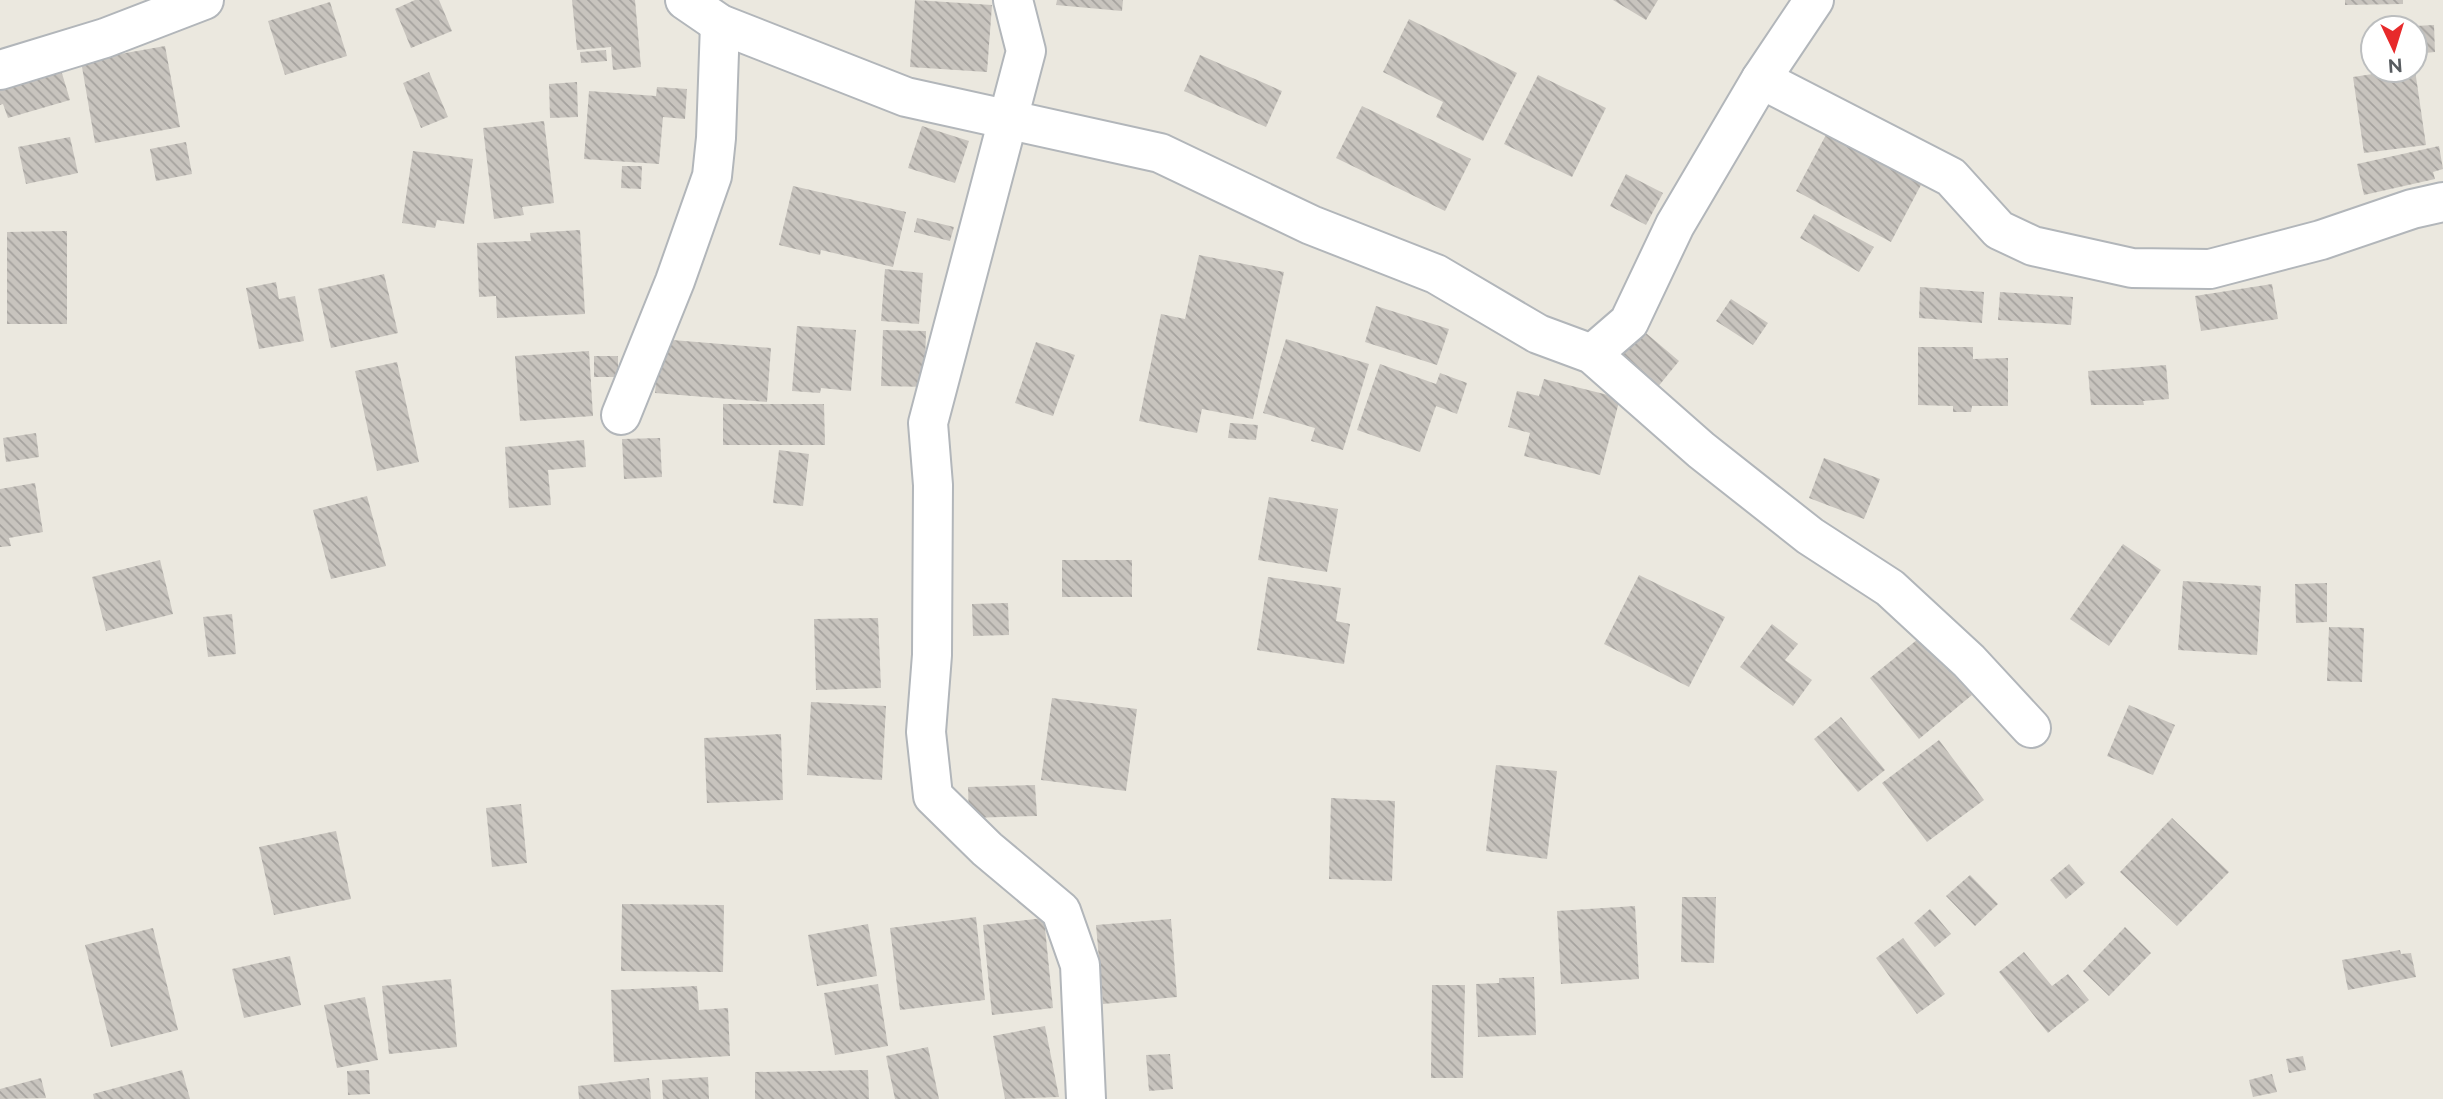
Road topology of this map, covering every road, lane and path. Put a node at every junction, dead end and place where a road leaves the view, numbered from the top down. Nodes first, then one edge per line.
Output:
1 (204, 0) edge
2 (685, 0) edge
3 (1013, 0) edge
4 (1814, 0) edge
5 (720, 24) junction
6 (0, 70) edge
7 (1761, 79) junction
8 (1007, 122) junction
9 (2443, 202) edge
10 (1592, 354) junction
11 (621, 415) dead end
12 (2031, 728) dead end
13 (1086, 1099) edge

1 - 6 street
2 - 5 street
3 - 8 street
4 - 7 street
5 - 8 street
5 - 11 street
7 - 9 street
7 - 10 street
8 - 10 street
8 - 13 street
10 - 12 street

